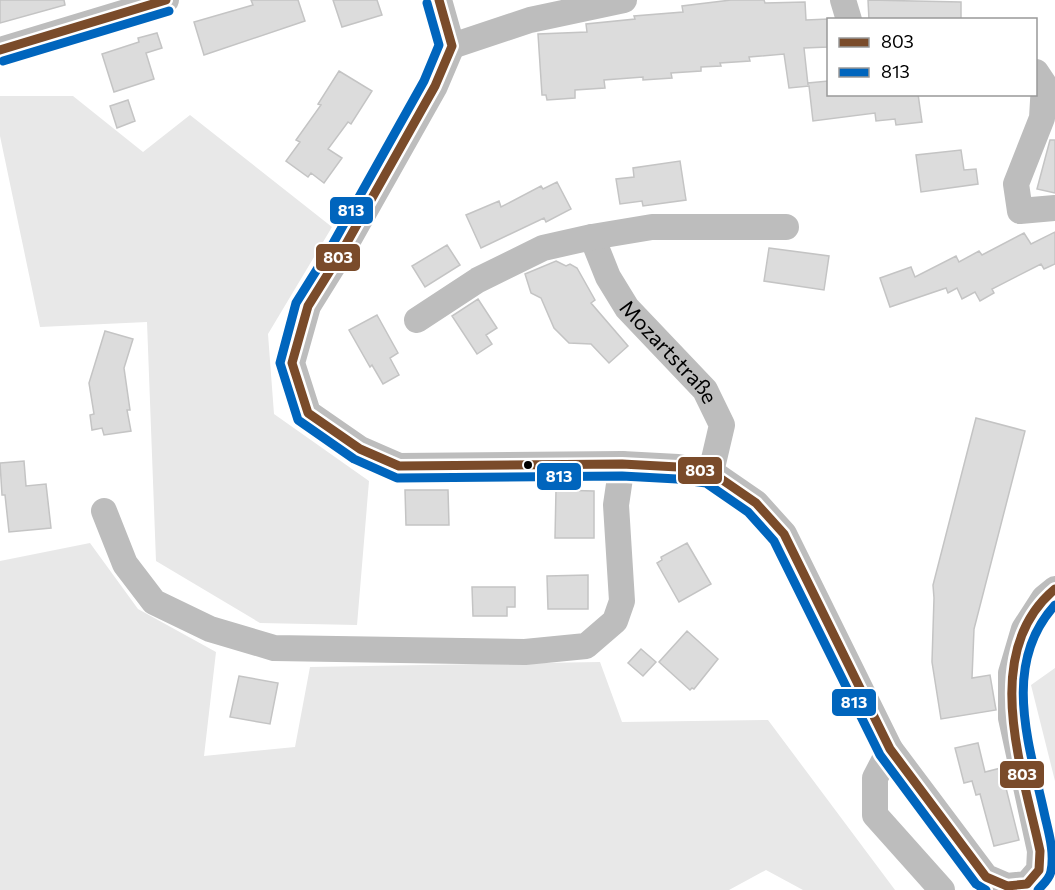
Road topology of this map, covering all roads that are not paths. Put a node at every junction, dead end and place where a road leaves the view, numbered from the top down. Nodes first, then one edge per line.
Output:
1 (166, 0) edge
2 (440, 0) edge
3 (624, 0) edge
4 (843, 0) edge
5 (848, 18) edge
6 (452, 46) junction
7 (0, 50) edge
8 (1037, 75) edge
9 (1055, 208) edge
10 (786, 227) dead end
11 (592, 237) junction
12 (417, 320) dead end
13 (622, 464) junction
14 (711, 472) junction
15 (104, 512) dead end
16 (1055, 589) edge
17 (890, 749) junction
18 (942, 890) edge

1 - 7 street
2 - 6 street
3 - 6 street
4 - 5 street
6 - 13 street
8 - 9 street
10 - 11 street
11 - 12 street
11 - 14 street, Mozartstraße
13 - 14 street
13 - 15 street
14 - 17 street
16 - 17 street
17 - 18 street

